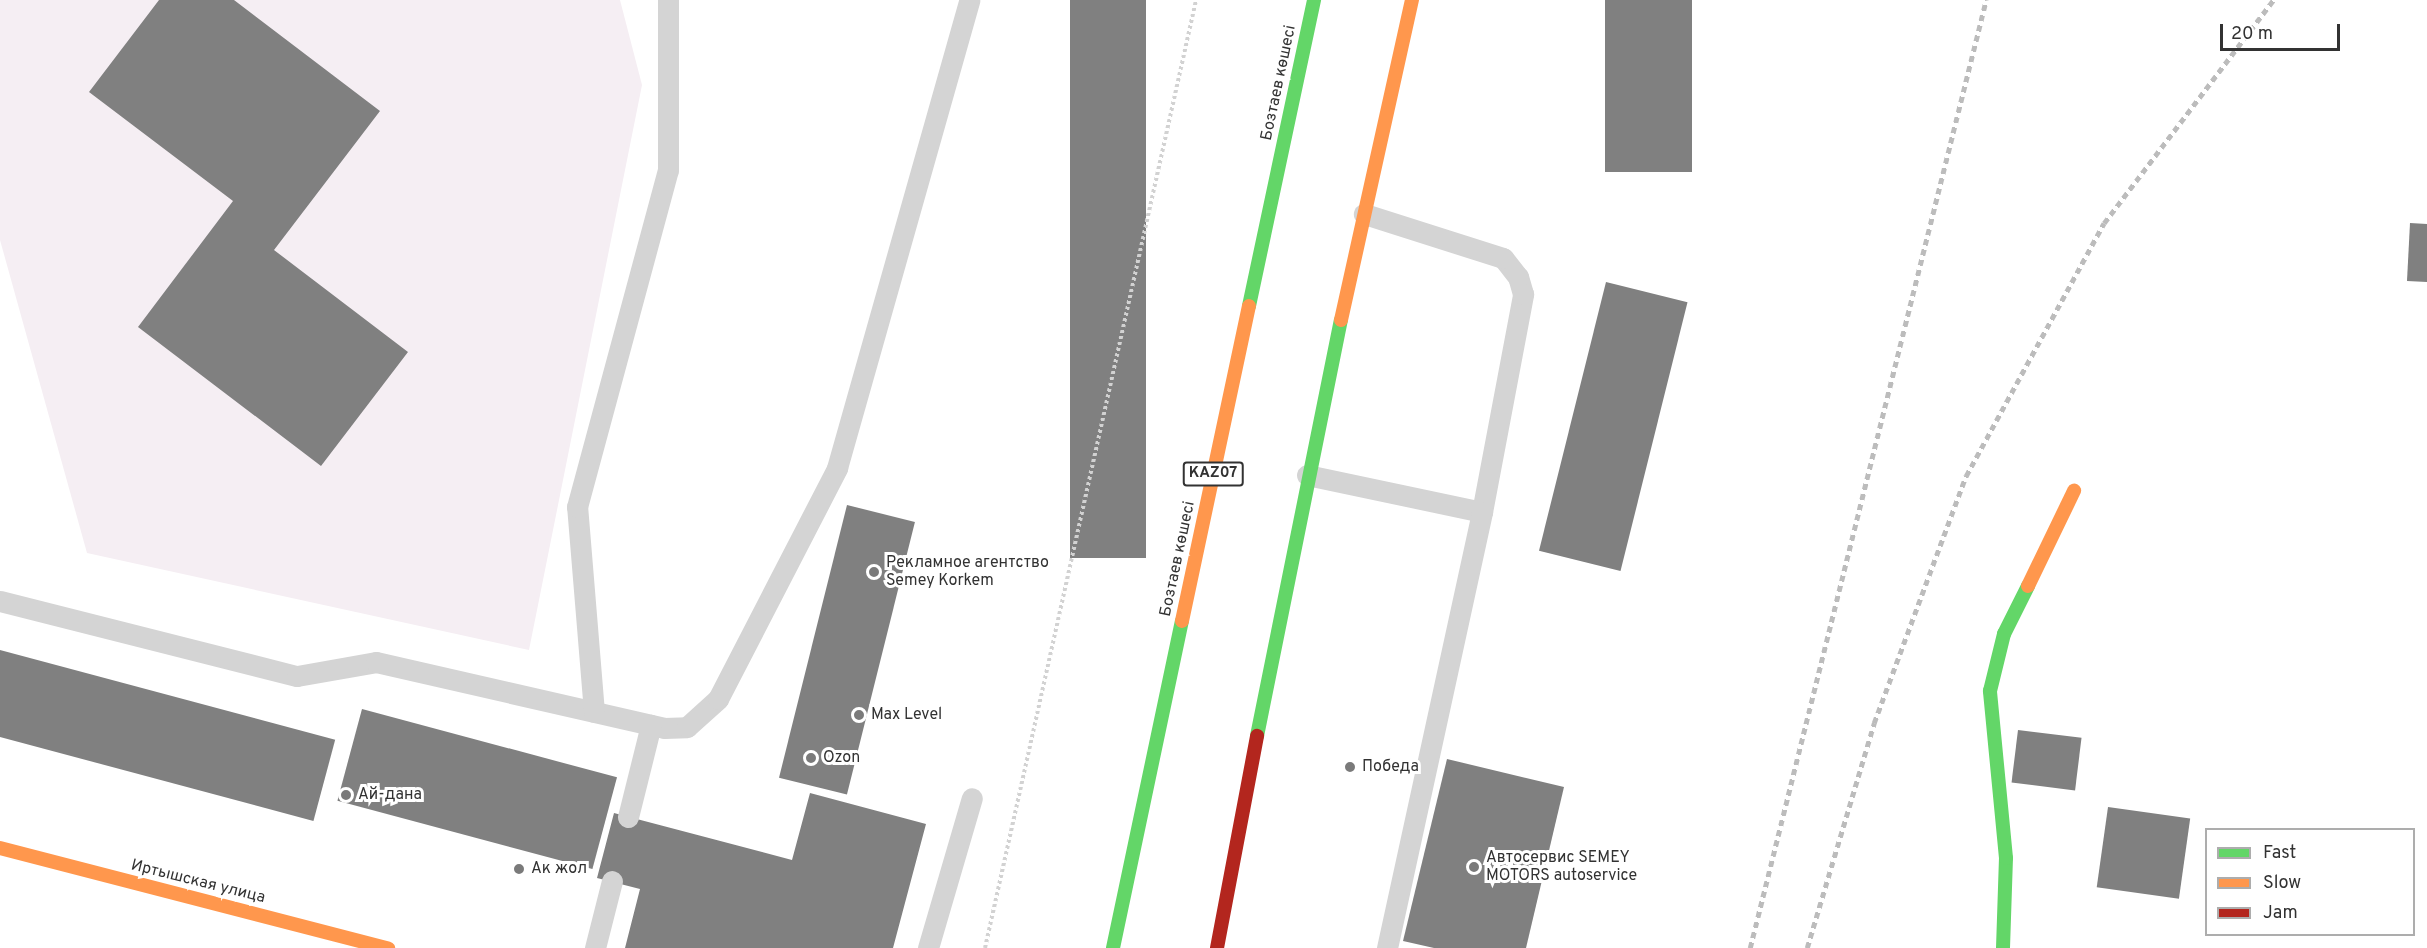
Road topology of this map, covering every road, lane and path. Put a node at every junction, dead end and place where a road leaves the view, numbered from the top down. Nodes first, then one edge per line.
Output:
1 (668, 0) edge
2 (969, 0) edge
3 (1196, 0) edge
4 (1314, 0) edge
5 (1412, 0) edge
6 (1364, 214) junction
7 (1307, 475) junction
8 (2074, 491) dead end
9 (1482, 512) junction
10 (0, 601) edge
11 (594, 712) junction
12 (651, 724) junction
13 (972, 798) dead end
14 (628, 816) dead end
15 (0, 848) edge
16 (612, 881) dead end
17 (388, 948) edge
18 (595, 948) edge
19 (928, 948) edge
20 (985, 948) edge
21 (1113, 948) edge
22 (1216, 948) edge
23 (1387, 948) edge
24 (2003, 948) edge

1 - 11 lane
2 - 12 lane
3 - 20 path
4 - 21 main road, Бозтаев көшесі / KAZ07
5 - 6 main road
6 - 7 main road
6 - 9 lane
7 - 9 lane
7 - 22 main road
8 - 24 main road
9 - 23 lane
10 - 11 lane
11 - 12 lane
12 - 14 lane
13 - 19 lane
15 - 17 main road, Иртышская улица
16 - 18 lane

